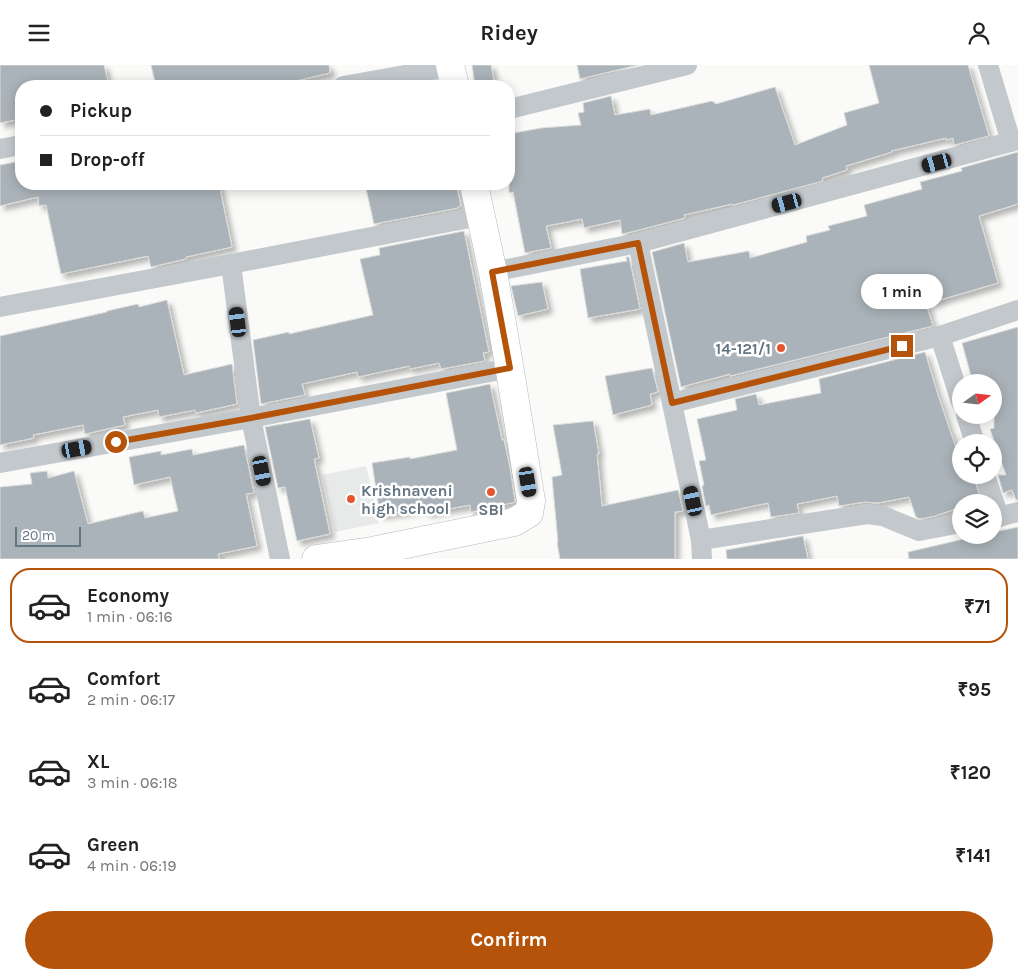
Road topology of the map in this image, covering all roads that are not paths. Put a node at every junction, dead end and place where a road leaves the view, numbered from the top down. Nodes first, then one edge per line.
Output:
1 (687, 65) edge
2 (988, 65) edge
3 (452, 73) edge
4 (393, 80) edge
5 (515, 108) edge
6 (1015, 141) edge
7 (15, 146) edge
8 (0, 149) edge
9 (475, 190) edge
10 (480, 216) junction
11 (638, 243) junction
12 (231, 264) junction
13 (492, 272) junction
14 (0, 307) edge
15 (1018, 310) edge
16 (940, 337) junction
17 (510, 368) junction
18 (952, 374) edge
19 (672, 403) junction
20 (251, 418) junction
21 (0, 463) edge
22 (1018, 512) edge
23 (1002, 516) edge
24 (952, 525) edge
25 (702, 550) edge
26 (372, 555) edge
27 (280, 559) edge
28 (316, 559) edge

1 - 5 street
2 - 6 street
3 - 4 street
6 - 11 street
7 - 8 street
9 - 10 street
10 - 12 street
10 - 13 street
11 - 13 street
11 - 19 street
12 - 14 street
12 - 20 street
13 - 17 street
15 - 16 street
16 - 18 street
16 - 19 street
17 - 20 street
17 - 26 street
19 - 25 street
20 - 21 street
20 - 27 street
22 - 23 street
24 - 25 street
26 - 28 street

